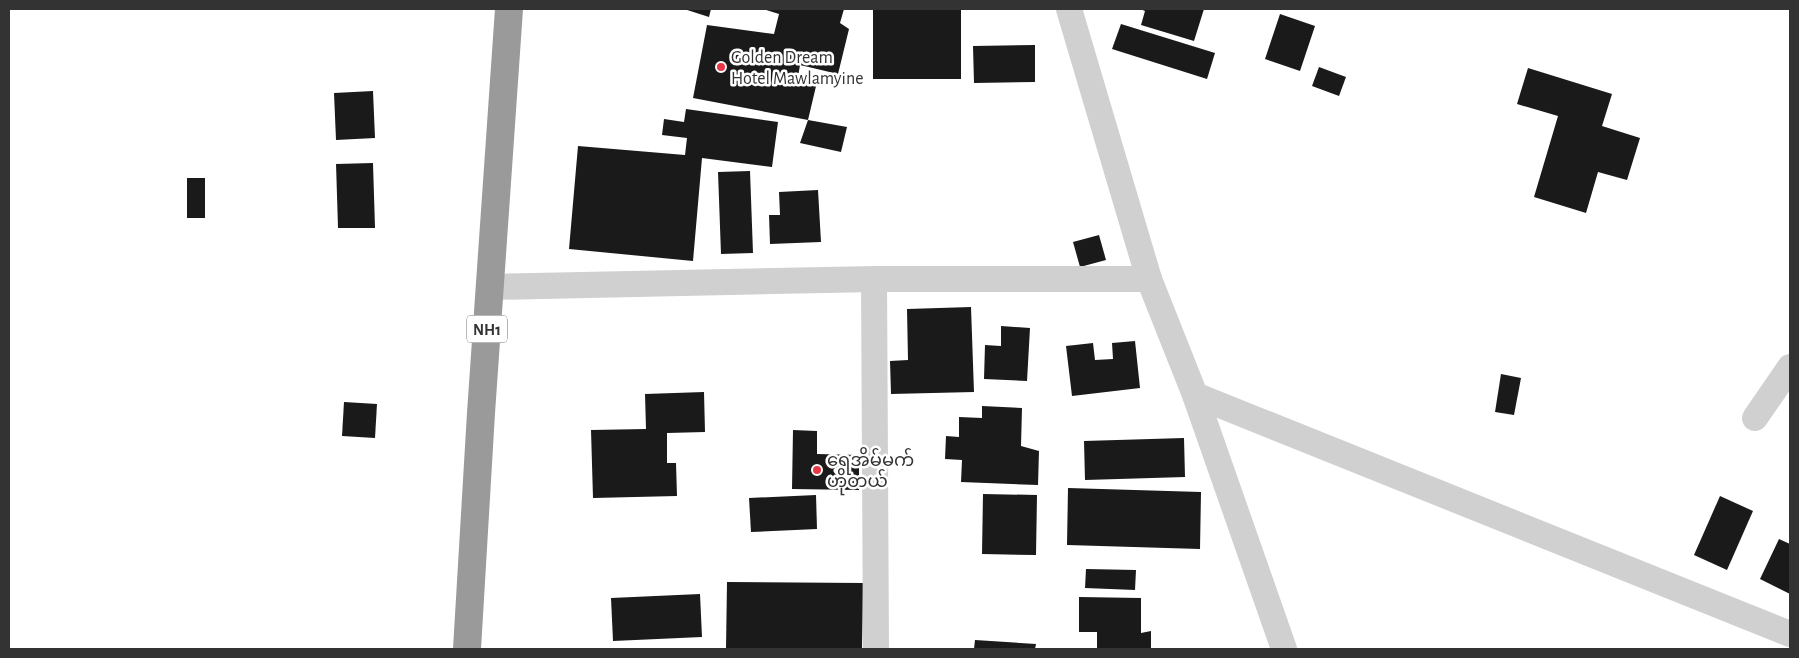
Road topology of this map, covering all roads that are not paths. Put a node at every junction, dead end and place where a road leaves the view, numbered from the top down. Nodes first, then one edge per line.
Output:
1 (509, 9) edge
2 (1069, 9) edge
3 (874, 279) junction
4 (1149, 279) junction
5 (490, 287) junction
6 (1790, 367) edge
7 (1195, 395) junction
8 (1755, 418) dead end
9 (1790, 634) edge
10 (467, 649) edge
11 (876, 649) edge
12 (1284, 649) edge

1 - 5 highway, NH1
2 - 4 street
3 - 4 street
3 - 5 street
3 - 11 street
4 - 7 street
5 - 10 highway, NH1
6 - 8 street
7 - 9 street
7 - 12 street

